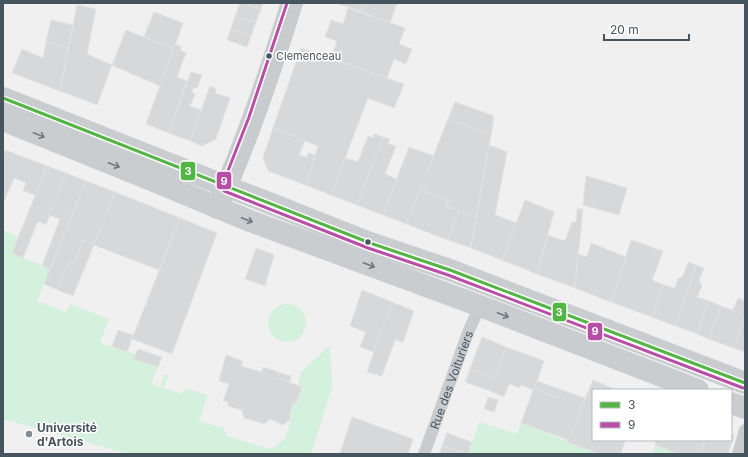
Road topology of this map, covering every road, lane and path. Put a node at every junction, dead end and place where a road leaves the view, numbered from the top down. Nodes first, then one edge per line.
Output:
1 (292, 3) edge
2 (3, 98) edge
3 (3, 120) edge
4 (227, 187) junction
5 (217, 208) junction
6 (480, 306) junction
7 (745, 383) edge
8 (695, 389) edge
9 (732, 403) edge
10 (745, 408) edge
11 (745, 430) edge
12 (424, 454) edge
13 (738, 454) edge

1 - 4 street
2 - 4 main road
3 -> 5 main road
4 - 5 street
4 - 7 main road
5 -> 6 main road
6 -> 8 main road
6 - 12 lane, Rue des Voituriers
9 - 10 main road
11 - 13 lane

